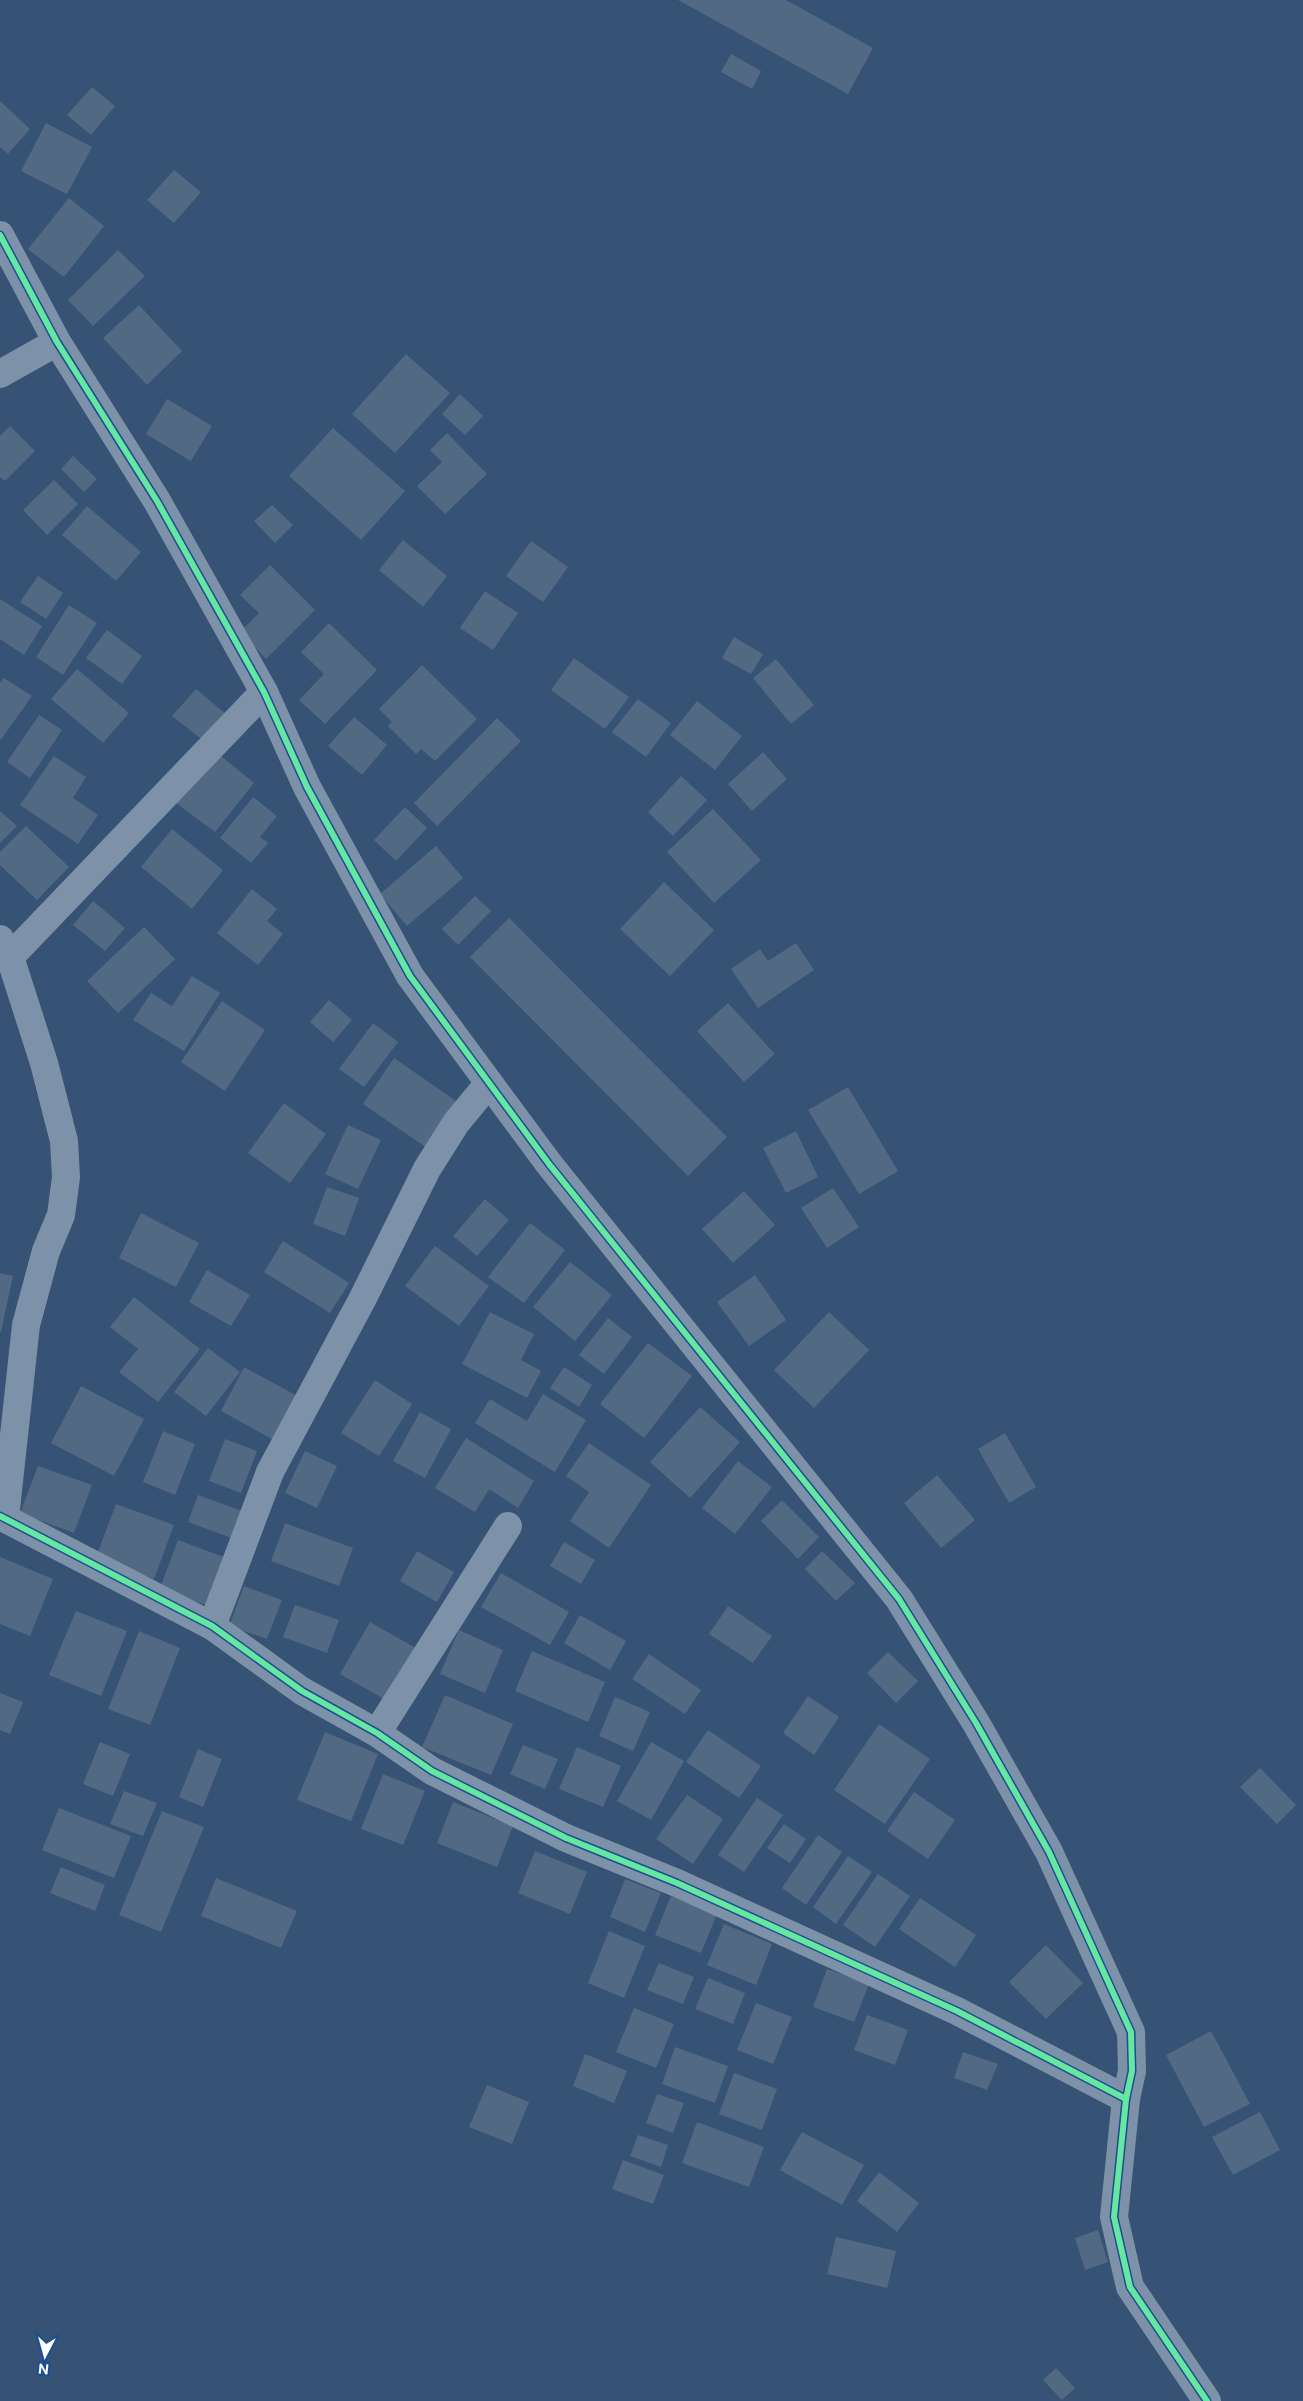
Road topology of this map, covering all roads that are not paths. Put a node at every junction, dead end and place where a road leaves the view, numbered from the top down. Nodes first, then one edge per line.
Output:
1 (0, 235) edge
2 (58, 342) junction
3 (0, 374) edge
4 (264, 692) junction
5 (5, 948) edge
6 (490, 1083) junction
7 (2, 1517) edge
8 (508, 1526) dead end
9 (212, 1626) junction
10 (377, 1733) junction
11 (1126, 2099) junction
12 (1207, 2401) edge

1 - 2 street
2 - 3 street
2 - 4 street
4 - 5 street
4 - 6 street
5 - 7 street
6 - 9 street
6 - 11 street
7 - 9 street
8 - 10 street
9 - 10 street
10 - 11 street
11 - 12 street

